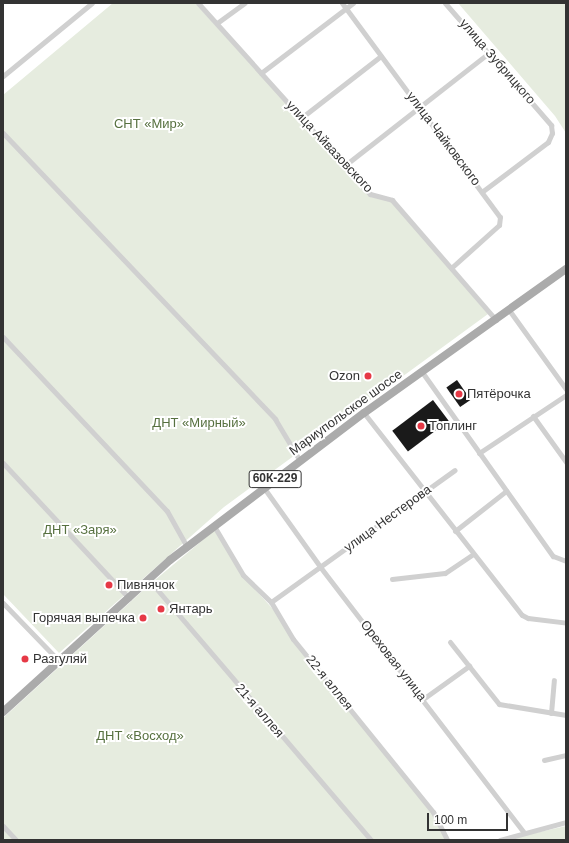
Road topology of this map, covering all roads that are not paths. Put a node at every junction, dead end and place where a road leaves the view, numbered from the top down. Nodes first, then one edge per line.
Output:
1 (92, 3) edge
2 (198, 3) edge
3 (245, 3) edge
4 (342, 3) edge
5 (353, 3) edge
6 (446, 3) edge
7 (346, 8) junction
8 (217, 24) junction
9 (490, 52) junction
10 (382, 56) junction
11 (261, 73) junction
12 (3, 76) edge
13 (421, 109) junction
14 (301, 118) junction
15 (3, 133) edge
16 (344, 166) junction
17 (483, 191) junction
18 (451, 268) junction
19 (566, 269) edge
20 (509, 310) junction
21 (496, 320) junction
22 (3, 337) edge
23 (422, 372) junction
24 (566, 389) edge
25 (566, 395) edge
26 (364, 413) junction
27 (533, 416) junction
28 (479, 453) junction
29 (300, 461) junction
30 (566, 462) edge
31 (3, 463) edge
32 (454, 470) dead end
33 (264, 488) junction
34 (506, 491) junction
35 (425, 492) junction
36 (214, 526) junction
37 (455, 531) junction
38 (187, 547) junction
39 (473, 554) junction
40 (566, 561) edge
41 (321, 568) junction
42 (392, 579) dead end
43 (149, 580) junction
44 (129, 598) junction
45 (271, 602) junction
46 (3, 603) edge
47 (566, 623) edge
48 (450, 642) dead end
49 (59, 661) junction
50 (469, 666) junction
51 (554, 680) dead end
52 (423, 698) junction
53 (3, 712) edge
54 (551, 713) junction
55 (566, 715) edge
56 (566, 755) edge
57 (544, 760) dead end
58 (566, 822) edge
59 (3, 826) edge
60 (524, 833) junction
61 (16, 840) edge
62 (371, 840) edge
63 (447, 840) edge
64 (500, 840) edge

1 - 12 street
2 - 8 street, улица Айвазовского
3 - 8 street
4 - 7 street, улица Чайковского
5 - 7 street
6 - 9 street, улица Зубрицкого
7 - 10 street, улица Чайковского
7 - 11 street
8 - 11 street, улица Айвазовского
9 - 13 street
9 - 17 street, улица Зубрицкого
10 - 13 street, улица Чайковского
10 - 14 street
11 - 14 street, улица Айвазовского
13 - 16 street
13 - 17 street, улица Чайковского
14 - 16 street, улица Айвазовского
15 - 29 street
16 - 18 street, улица Айвазовского
17 - 18 street, улица Чайковского
18 - 21 street, улица Айвазовского
19 - 20 main road, Мариупольское шоссе / 60К-229
20 - 21 main road, Мариупольское шоссе / 60К-229
20 - 24 street
21 - 23 main road, Мариупольское шоссе / 60К-229
22 - 38 street
23 - 26 main road, Мариупольское шоссе / 60К-229
23 - 28 street
25 - 27 street
26 - 29 main road, Мариупольское шоссе / 60К-229
26 - 35 street
27 - 28 street
27 - 30 street
28 - 34 street
29 - 33 main road, Мариупольское шоссе / 60К-229
31 - 44 street
32 - 35 street, улица Нестерова
33 - 36 main road, Мариупольское шоссе / 60К-229
33 - 41 street, Ореховая улица
34 - 37 street
34 - 40 street
35 - 37 street
35 - 41 street, улица Нестерова
36 - 38 main road, Мариупольское шоссе / 60К-229
36 - 45 street, 22-я аллея
37 - 39 street
38 - 43 main road, Мариупольское шоссе / 60К-229
39 - 42 street
39 - 47 street
41 - 45 street, улица Нестерова
41 - 52 street, Ореховая улица
43 - 44 main road, Мариупольское шоссе / 60К-229
43 - 62 street, 21-я аллея
44 - 49 main road, Мариупольское шоссе / 60К-229
45 - 63 street, 22-я аллея
46 - 49 street
48 - 50 street
49 - 53 main road, Мариупольское шоссе / 60К-229
50 - 52 street
50 - 54 street
51 - 54 street
52 - 60 street, Ореховая улица
54 - 55 street
56 - 57 street
58 - 60 street
59 - 61 street
60 - 64 street

